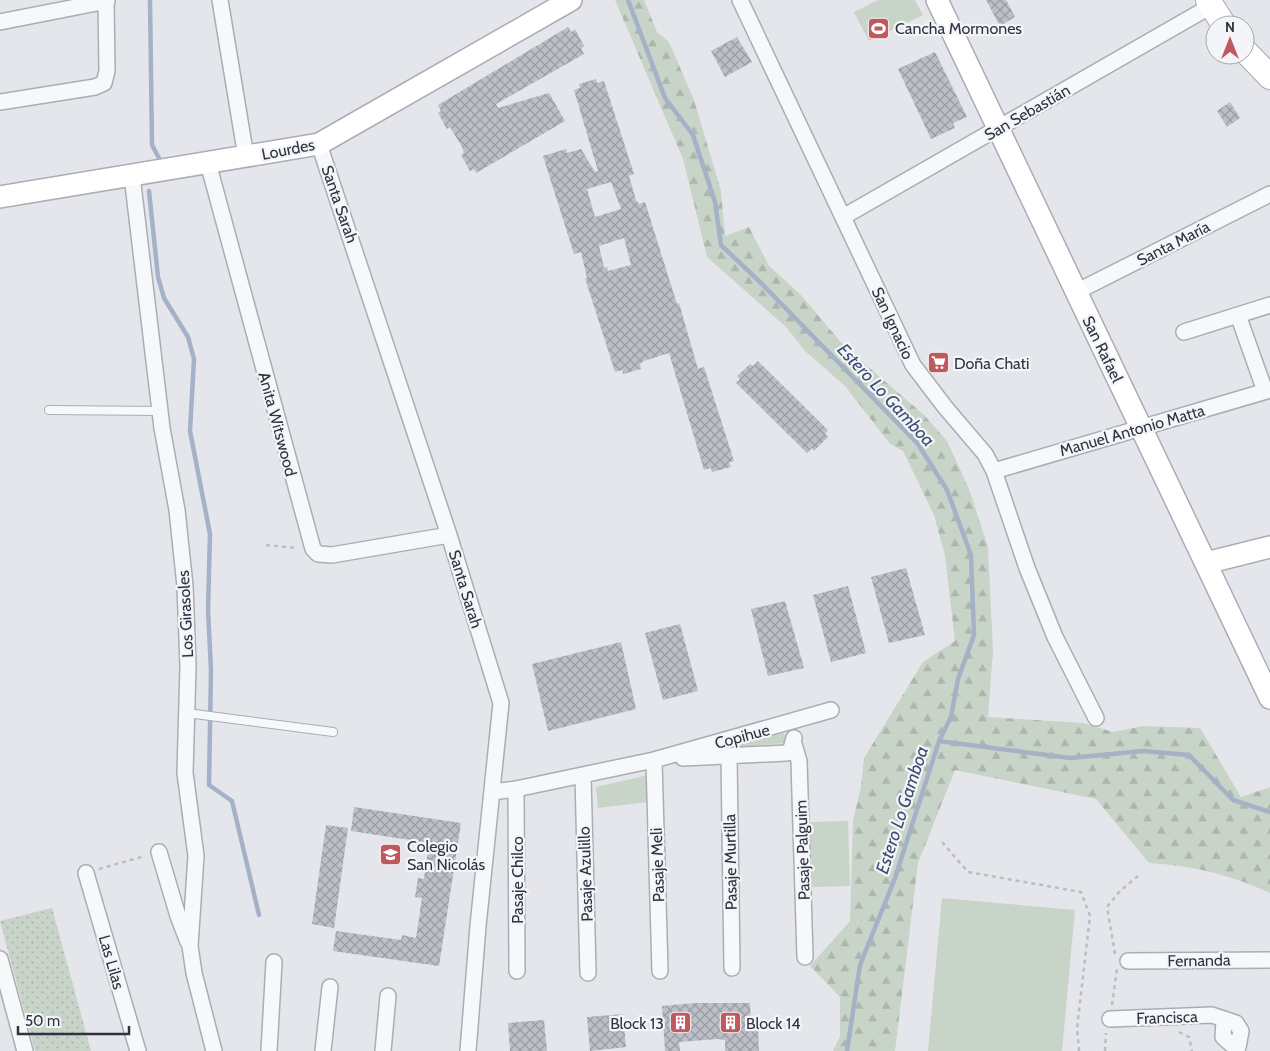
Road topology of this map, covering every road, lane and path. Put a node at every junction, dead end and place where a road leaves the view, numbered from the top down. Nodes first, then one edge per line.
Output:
1 (220, 0) edge
2 (571, 0) edge
3 (740, 0) edge
4 (936, 0) edge
5 (106, 1) edge
6 (1214, 10) edge
7 (0, 22) edge
8 (1255, 61) edge
9 (1270, 77) edge
10 (0, 102) edge
11 (997, 129) junction
12 (319, 144) junction
13 (246, 157) junction
14 (208, 163) junction
15 (132, 176) junction
16 (1270, 194) edge
17 (0, 197) edge
18 (843, 217) junction
19 (1076, 292) junction
20 (1270, 305) edge
21 (1238, 315) junction
22 (1184, 332) dead end
23 (1268, 390) edge
24 (49, 410) dead end
25 (160, 412) junction
26 (1141, 426) junction
27 (994, 471) junction
28 (449, 535) junction
29 (266, 545) dead end
30 (1270, 547) edge
31 (313, 549) junction
32 (1206, 563) junction
33 (1270, 698) edge
34 (831, 710) dead end
35 (187, 713) junction
36 (1096, 718) dead end
37 (780, 725) junction
38 (333, 732) dead end
39 (794, 744) junction
40 (729, 756) junction
41 (654, 760) junction
42 (583, 776) junction
43 (516, 790) junction
44 (492, 792) junction
45 (942, 842) dead end
46 (159, 852) dead end
47 (130, 860) dead end
48 (86, 872) joint
49 (190, 946) junction
50 (805, 957) dead end
51 (0, 959) edge
52 (1270, 960) edge
53 (1128, 961) dead end
54 (274, 962) dead end
55 (732, 968) dead end
56 (517, 971) dead end
57 (660, 971) dead end
58 (588, 973) dead end
59 (330, 987) dead end
60 (388, 996) dead end
61 (1110, 1019) dead end
62 (1241, 1049) edge
63 (25, 1051) edge
64 (138, 1051) edge
65 (214, 1051) edge
66 (269, 1051) edge
67 (323, 1051) edge
68 (383, 1051) edge
69 (468, 1051) edge
70 (1080, 1051) edge

1 - 13 street
2 - 12 street, Lourdes
3 - 18 street, San Ignacio
4 - 11 street, San Rafael
5 - 7 street
5 - 10 street
6 - 11 street, San Sebastián
8 - 9 main road
11 - 18 street, San Sebastián
11 - 19 street, San Rafael
12 - 13 street, Lourdes
12 - 28 street, Santa Sarah
13 - 14 street, Lourdes
14 - 15 street, Lourdes
14 - 31 street, Anita Witswood
15 - 17 street, Lourdes
15 - 25 street, Los Girasoles
16 - 19 street, Santa María
18 - 27 street, San Ignacio
19 - 26 street, San Rafael
20 - 21 street
21 - 22 street
21 - 23 street
23 - 26 street, Manuel Antonio Matta
24 - 25 lane
25 - 35 street, Los Girasoles
26 - 27 street, Manuel Antonio Matta
26 - 32 street, San Rafael
27 - 36 street, San Ignacio
28 - 31 street
28 - 44 street, Santa Sarah
29 - 31 path
30 - 32 street
32 - 33 street, San Rafael
34 - 37 street
35 - 38 lane
35 - 49 street, Los Girasoles
37 - 39 street, Copihue
37 - 41 street, Copihue
39 - 40 street, Copihue
39 - 50 street, Pasaje Palguim
40 - 41 street, Copihue
40 - 55 street, Pasaje Murtilla
41 - 42 street, Copihue
41 - 57 street, Pasaje Meli
42 - 43 street, Copihue
42 - 58 street, Pasaje Azulillo
43 - 44 street, Copihue
43 - 56 street, Pasaje Chilco
44 - 69 street, Santa Sarah
45 - 70 path
46 - 49 street
47 - 48 path
48 - 64 street, Las Lilas
49 - 65 street, Los Girasoles
51 - 63 street
52 - 53 street, Fernanda
54 - 66 street
59 - 67 street
60 - 68 street
61 - 62 street, Francisca

